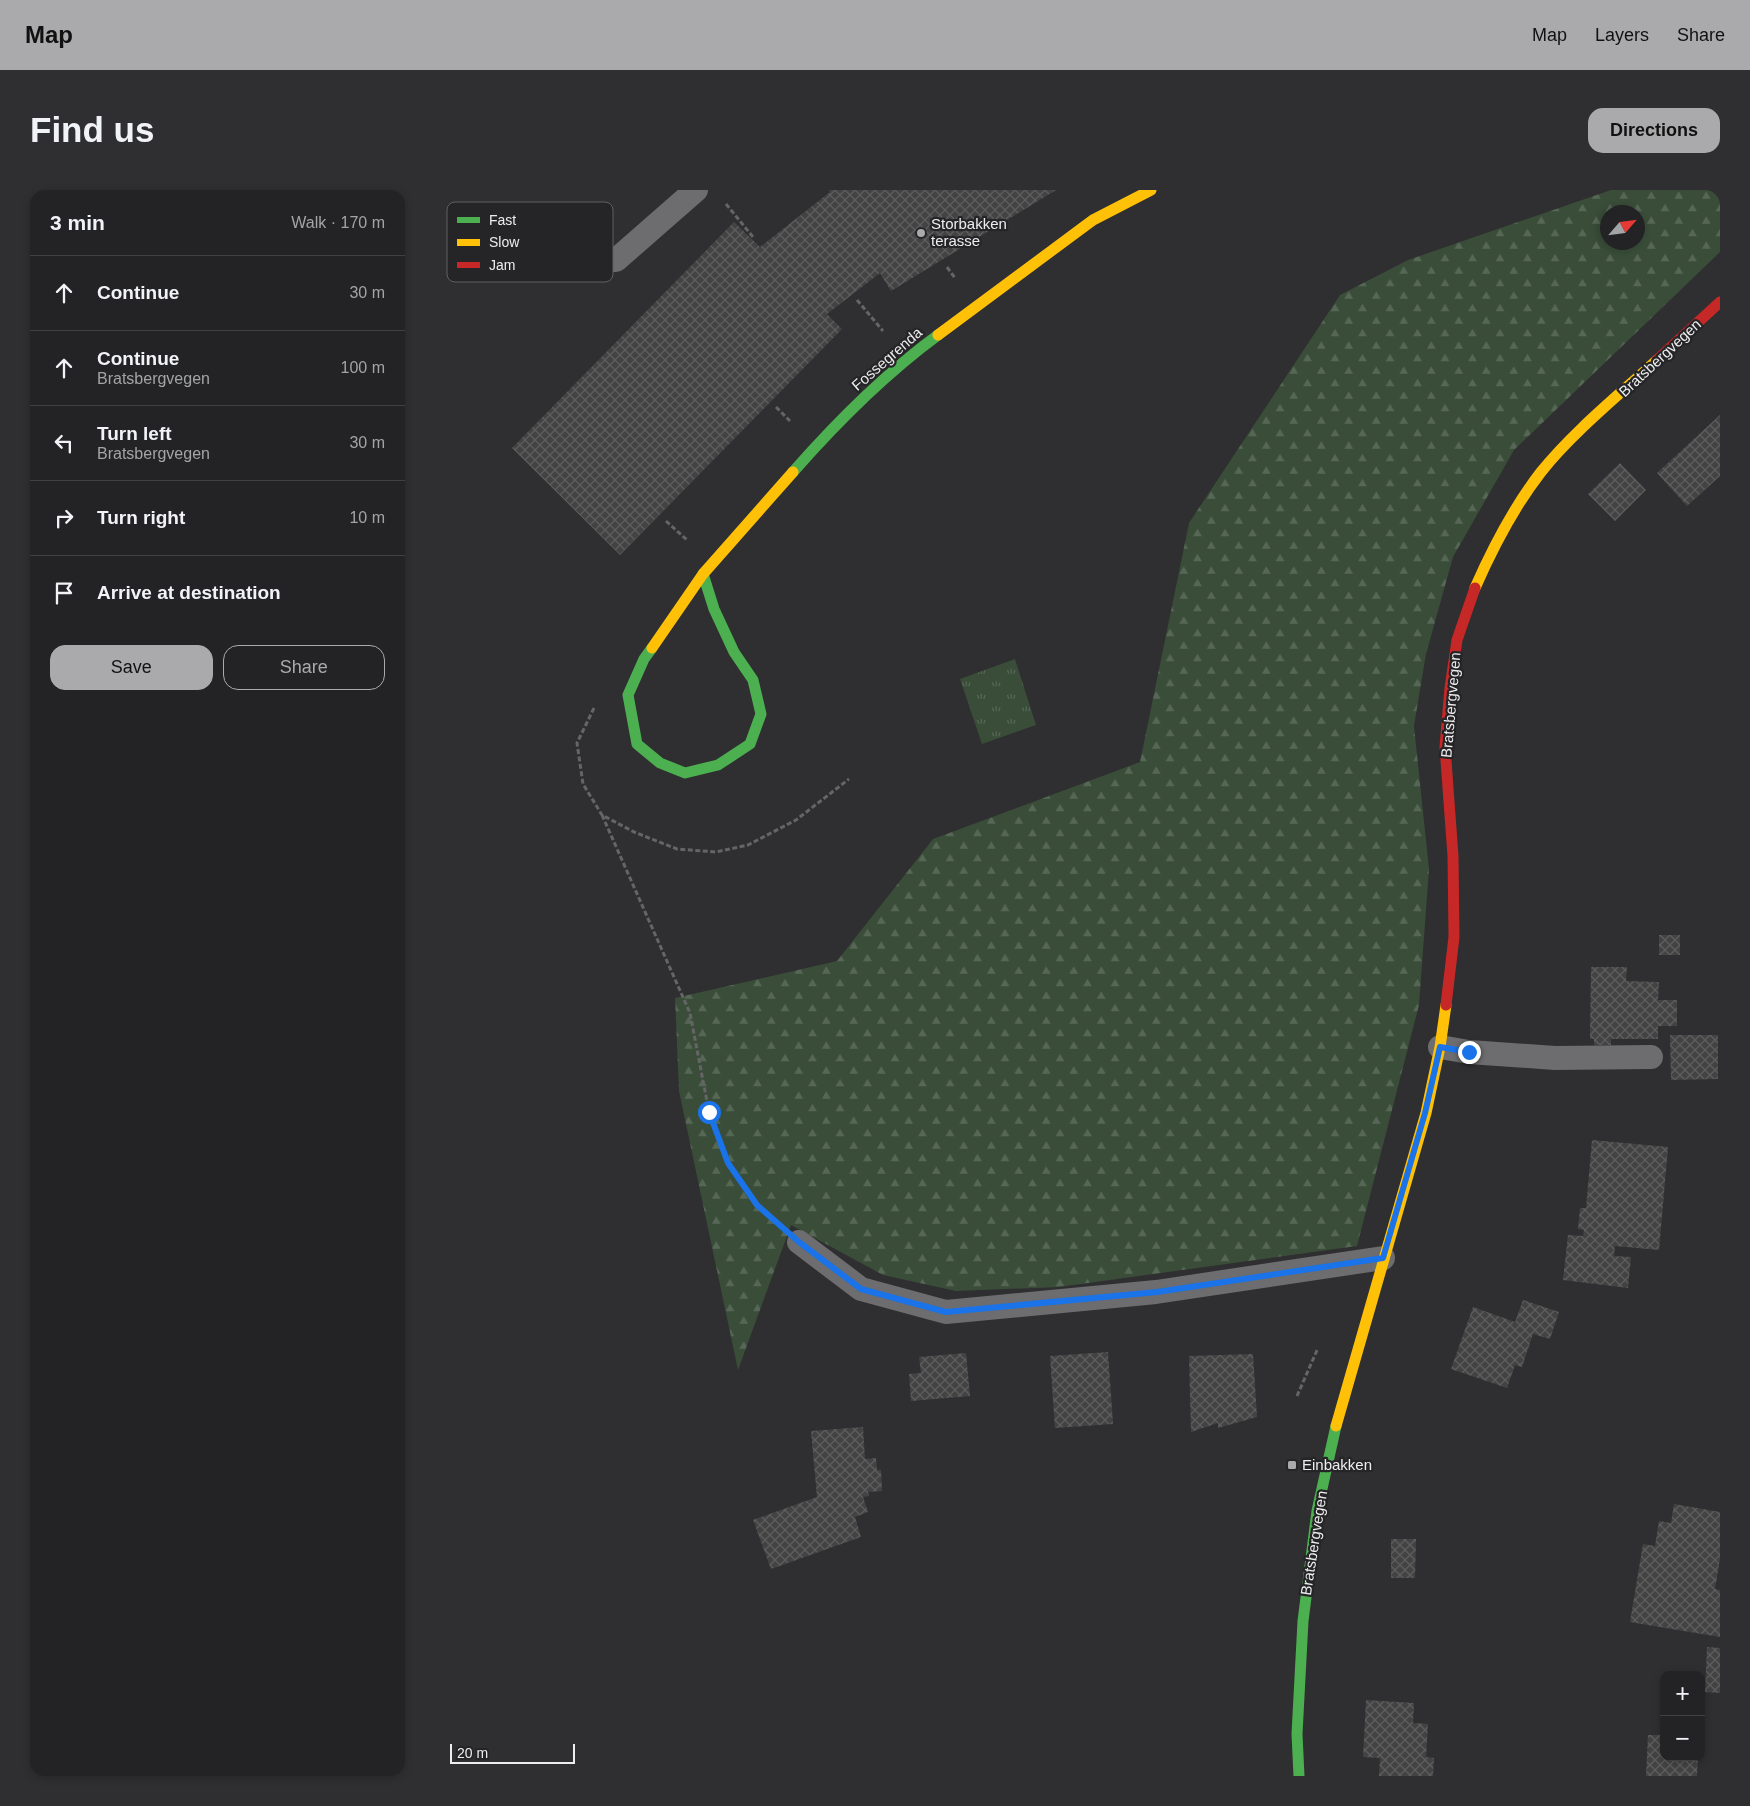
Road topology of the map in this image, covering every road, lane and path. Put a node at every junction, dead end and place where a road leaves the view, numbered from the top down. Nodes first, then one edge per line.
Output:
1 (696, 190) edge
2 (1151, 190) edge
3 (721, 197) dead end
4 (753, 238) dead end
5 (616, 260) dead end
6 (1720, 302) edge
7 (703, 574) junction
8 (602, 816) dead end
9 (1440, 1047) junction
10 (1651, 1057) dead end
11 (799, 1242) joint
12 (1383, 1258) junction
13 (1299, 1776) edge

1 - 5 lane
2 - 7 main road, Fossegrenda
3 - 4 path
6 - 9 main road, Bratsbergvegen
7 - 7 main road, Fossegrenda
8 - 11 path
9 - 10 lane
9 - 12 main road, Bratsbergvegen
11 - 12 lane
12 - 13 main road, Bratsbergvegen

